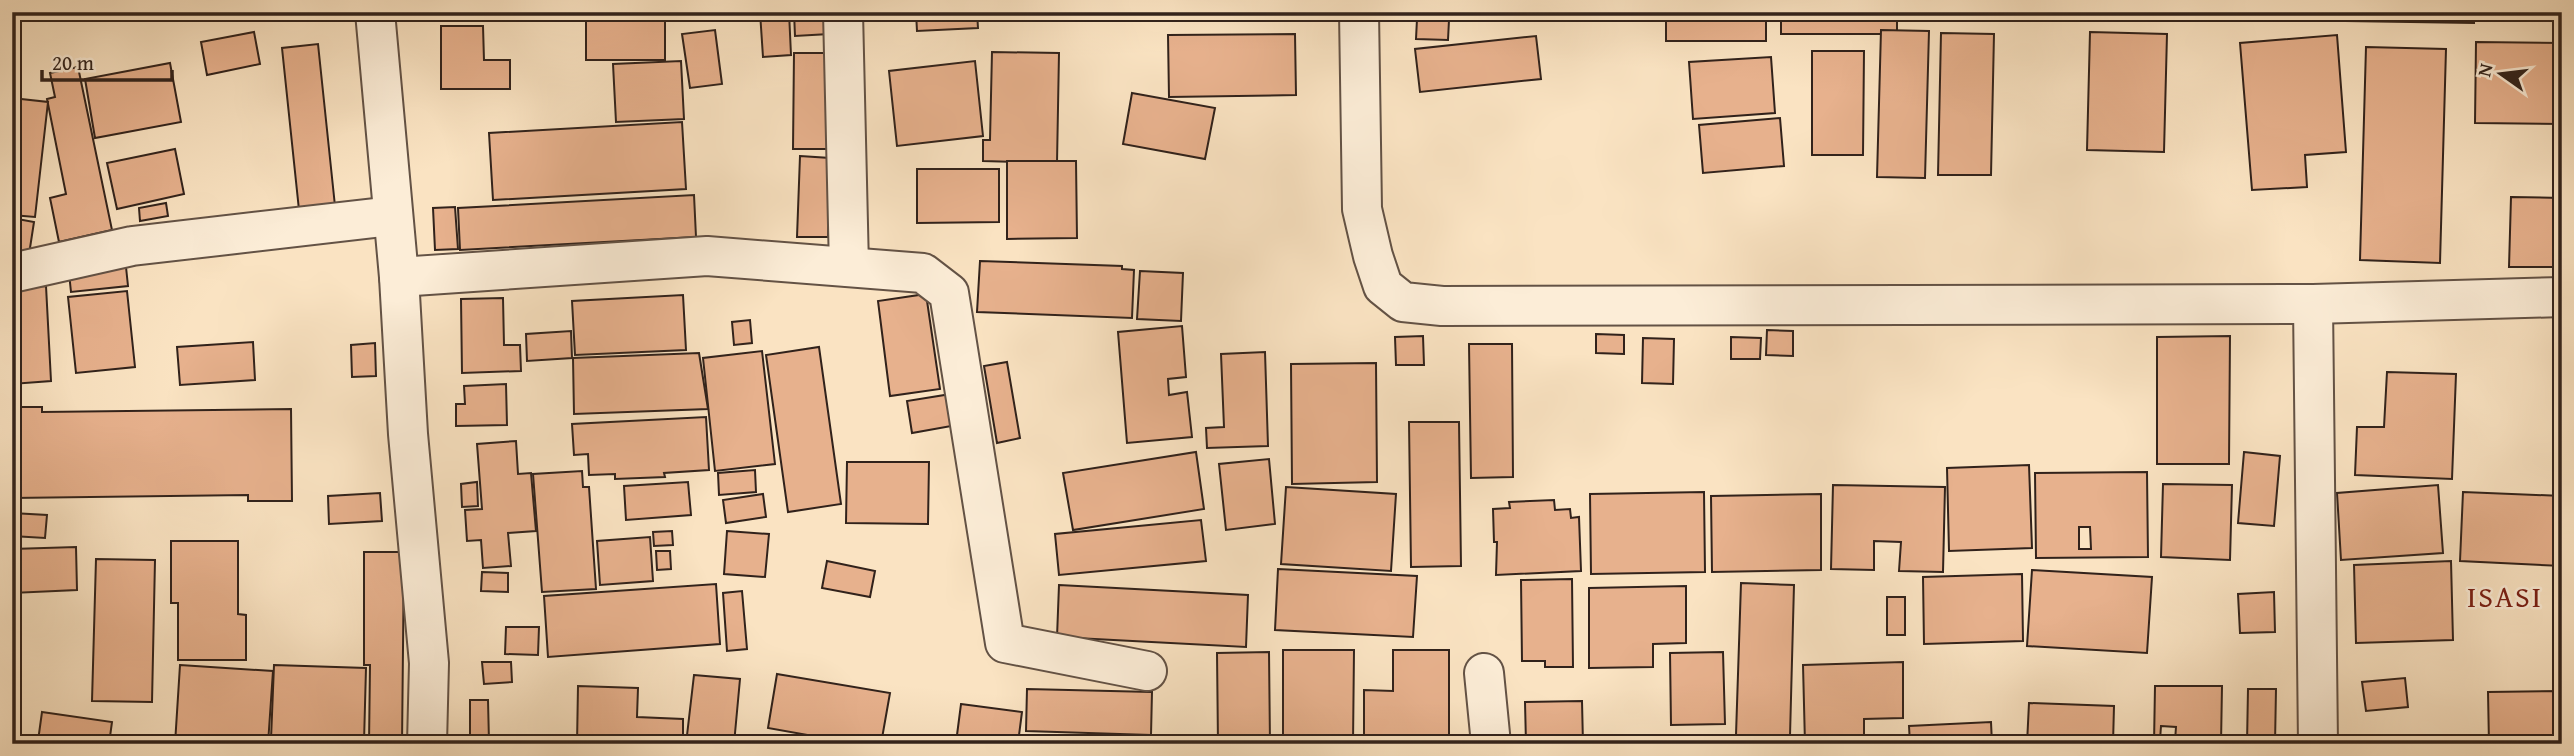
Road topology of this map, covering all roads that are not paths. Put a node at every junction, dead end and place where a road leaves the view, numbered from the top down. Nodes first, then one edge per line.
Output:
1 (375, 12) edge
2 (843, 12) edge
3 (1359, 12) edge
4 (392, 216) junction
5 (849, 267) junction
6 (12, 273) edge
7 (399, 277) junction
8 (2562, 297) edge
9 (2313, 304) junction
10 (1147, 671) dead end
11 (1484, 673) dead end
12 (427, 744) edge
13 (1490, 744) edge
14 (2318, 744) edge

1 - 4 street
2 - 5 street
3 - 9 street
4 - 6 street
4 - 7 street
5 - 7 street
5 - 10 street
7 - 12 street
8 - 9 street
9 - 14 street
11 - 13 street

